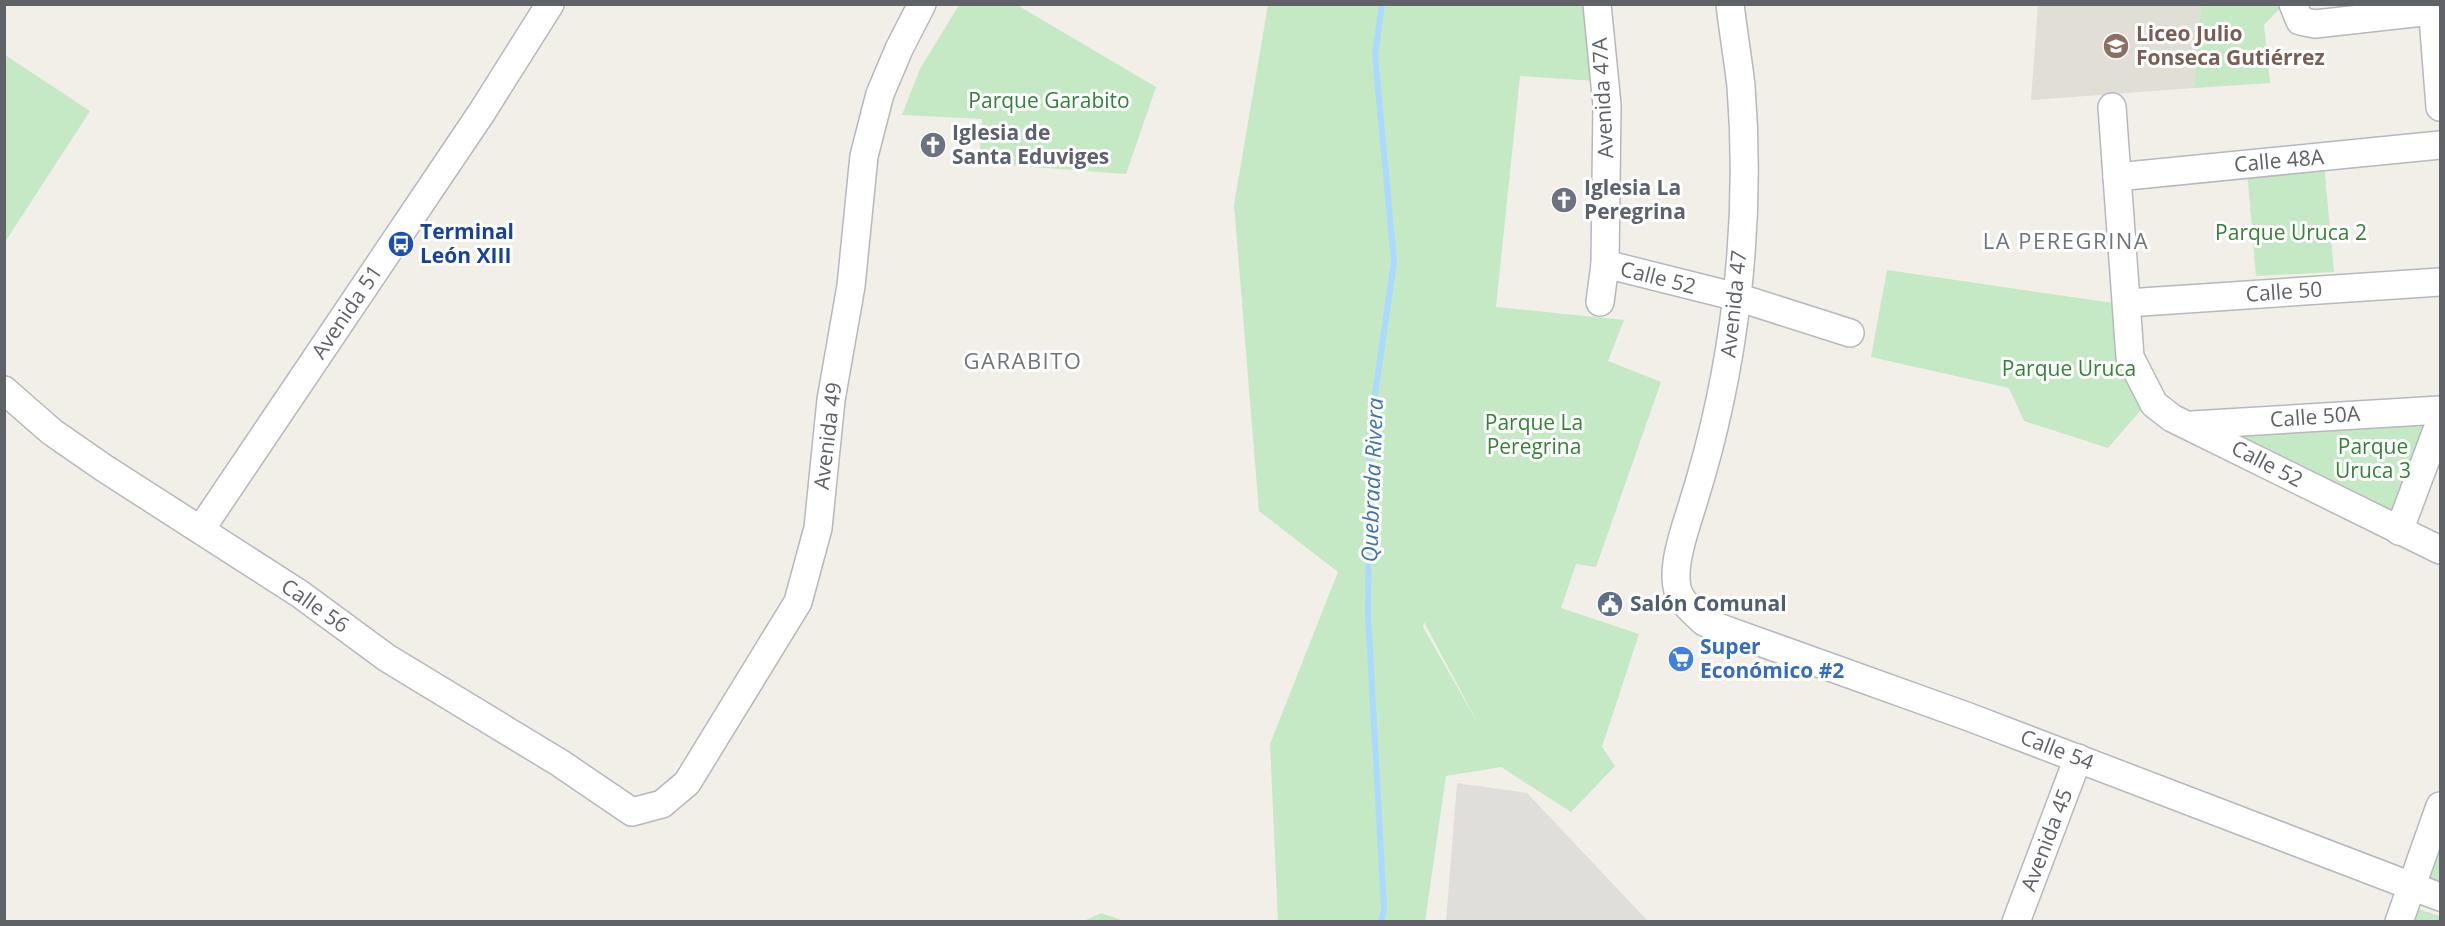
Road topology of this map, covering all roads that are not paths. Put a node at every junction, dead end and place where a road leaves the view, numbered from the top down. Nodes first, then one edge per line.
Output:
1 (550, 4) edge
2 (922, 4) edge
3 (1597, 4) edge
4 (1730, 4) edge
5 (2293, 4) edge
6 (2432, 8) edge
7 (2112, 107) dead end
8 (2440, 107) edge
9 (2440, 146) edge
10 (2117, 177) junction
11 (1605, 264) junction
12 (2440, 282) edge
13 (1737, 297) junction
14 (1600, 302) dead end
15 (2127, 303) junction
16 (1850, 333) dead end
17 (4, 390) edge
18 (2440, 410) edge
19 (2440, 422) edge
20 (2190, 425) junction
21 (201, 529) junction
22 (2399, 531) junction
23 (2440, 550) edge
24 (1680, 598) joint
25 (2078, 758) junction
26 (2440, 806) edge
27 (632, 812) joint
28 (2413, 885) junction
29 (2440, 897) edge
30 (2016, 921) edge
31 (2399, 921) edge

1 - 21 street, Avenida 51
2 - 27 street, Avenida 49
3 - 11 street, Avenida 47A
4 - 13 street, Avenida 47
5 - 6 street
6 - 8 street
7 - 10 street, Calle 52
9 - 10 street, Calle 48A
10 - 15 street, Calle 52
11 - 13 street, Calle 52
11 - 14 street, Calle 52
12 - 15 street, Calle 50
13 - 16 street, Calle 52
13 - 24 street, Avenida 47
15 - 20 street, Calle 52
17 - 21 street, Calle 56
18 - 20 street, Calle 50A
19 - 22 street
20 - 22 street, Calle 52
21 - 27 street, Calle 56
22 - 23 street, Calle 52
24 - 25 street, Calle 54
25 - 28 street, Calle 54
25 - 30 street, Avenida 45
26 - 28 street
28 - 29 street, Calle 54
28 - 31 street

